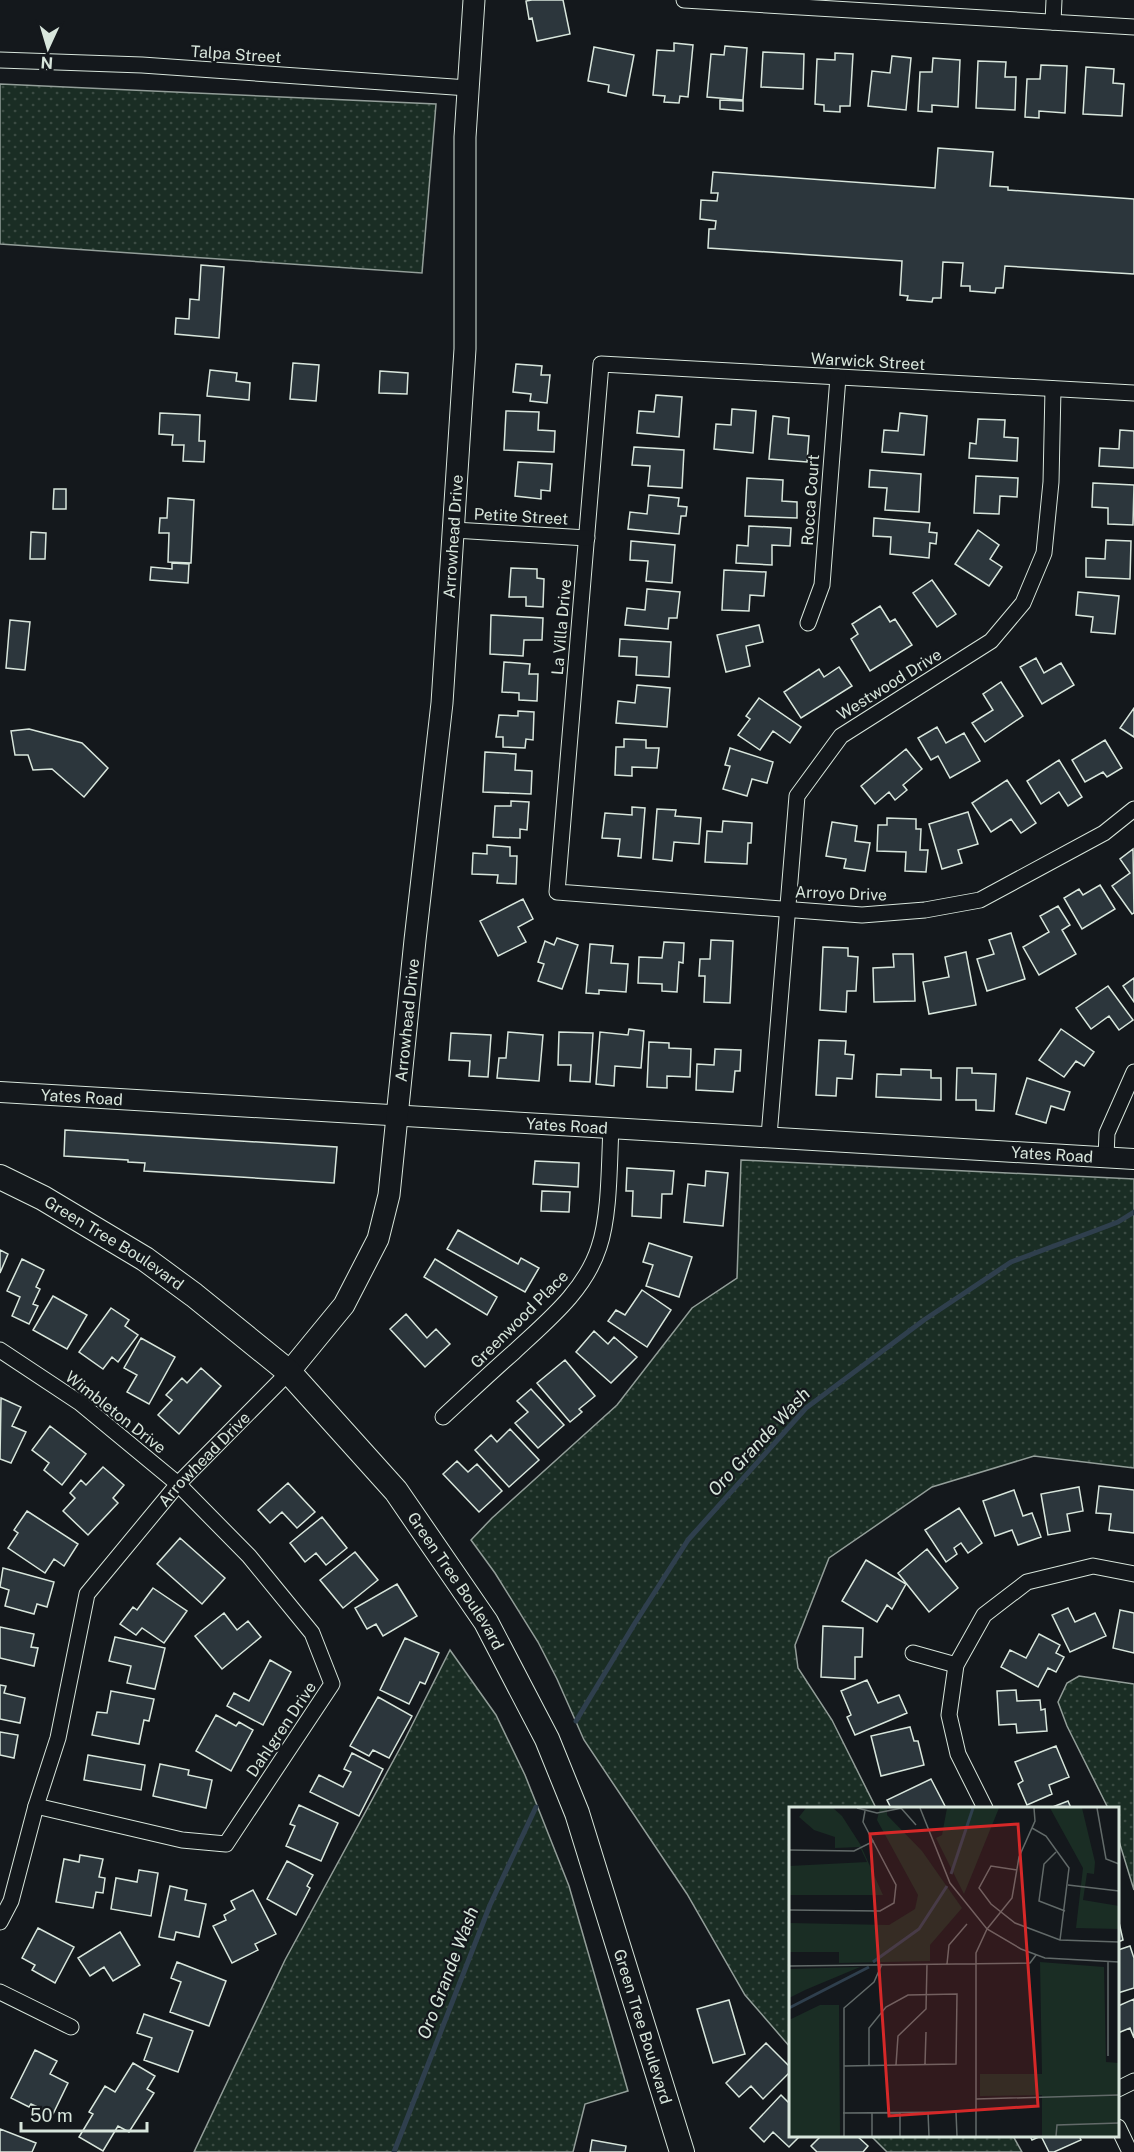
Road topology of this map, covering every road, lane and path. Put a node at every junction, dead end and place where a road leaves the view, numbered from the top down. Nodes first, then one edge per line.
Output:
1 (474, 0) edge
2 (684, 0) edge
3 (1054, 0) edge
4 (836, 5) edge
5 (1053, 22) junction
6 (1134, 27) edge
7 (0, 60) edge
8 (468, 88) junction
9 (601, 364) joint
10 (838, 377) junction
11 (1053, 389) junction
12 (1134, 393) edge
13 (454, 530) junction
14 (587, 538) junction
15 (808, 623) dead end
16 (1134, 809) edge
17 (557, 892) joint
18 (786, 909) junction
19 (1134, 1072) edge
20 (0, 1092) edge
21 (397, 1116) junction
22 (611, 1128) junction
23 (769, 1136) junction
24 (1106, 1157) junction
25 (1134, 1159) edge
26 (0, 1177) edge
27 (0, 1350) edge
28 (289, 1371) junction
29 (443, 1417) dead end
30 (178, 1484) junction
31 (1134, 1574) edge
32 (913, 1653) dead end
33 (956, 1665) junction
34 (36, 1806) junction
35 (983, 1807) edge
36 (0, 1922) edge
37 (0, 1992) edge
38 (71, 2027) dead end
39 (1134, 2081) edge
40 (1119, 2088) edge
41 (1119, 2129) edge
42 (682, 2152) edge
43 (1130, 2152) edge

1 - 8 main road, Arrowhead Drive
2 - 4 street
3 - 5 street
4 - 5 street
5 - 6 street
7 - 8 street, Talpa Street
8 - 13 main road, Arrowhead Drive
9 - 10 street, Warwick Street
9 - 14 street, La Villa Drive
10 - 11 street, Warwick Street
10 - 15 street, Rocca Court
11 - 12 street, Warwick Street
11 - 18 street, Westwood Drive
13 - 14 street, Petite Street
13 - 21 main road, Arrowhead Drive
14 - 17 street, La Villa Drive
16 - 18 street, Arroyo Drive
17 - 18 street, Arroyo Drive
18 - 23 street, Westwood Drive
19 - 24 street
20 - 21 street, Yates Road
21 - 22 street, Yates Road
21 - 28 main road, Arrowhead Drive
22 - 23 street, Yates Road
22 - 29 street, Greenwood Place
23 - 24 street, Yates Road
24 - 25 street, Yates Road
26 - 28 main road, Green Tree Boulevard
27 - 30 street, Wimbleton Drive
28 - 30 street, Arrowhead Drive
28 - 42 main road, Green Tree Boulevard
30 - 34 street, Arrowhead Drive
30 - 34 street, Dahlgren Drive
31 - 33 street
32 - 33 street
33 - 35 street
34 - 36 street, Arrowhead Drive
37 - 38 street
39 - 40 street
41 - 43 street

